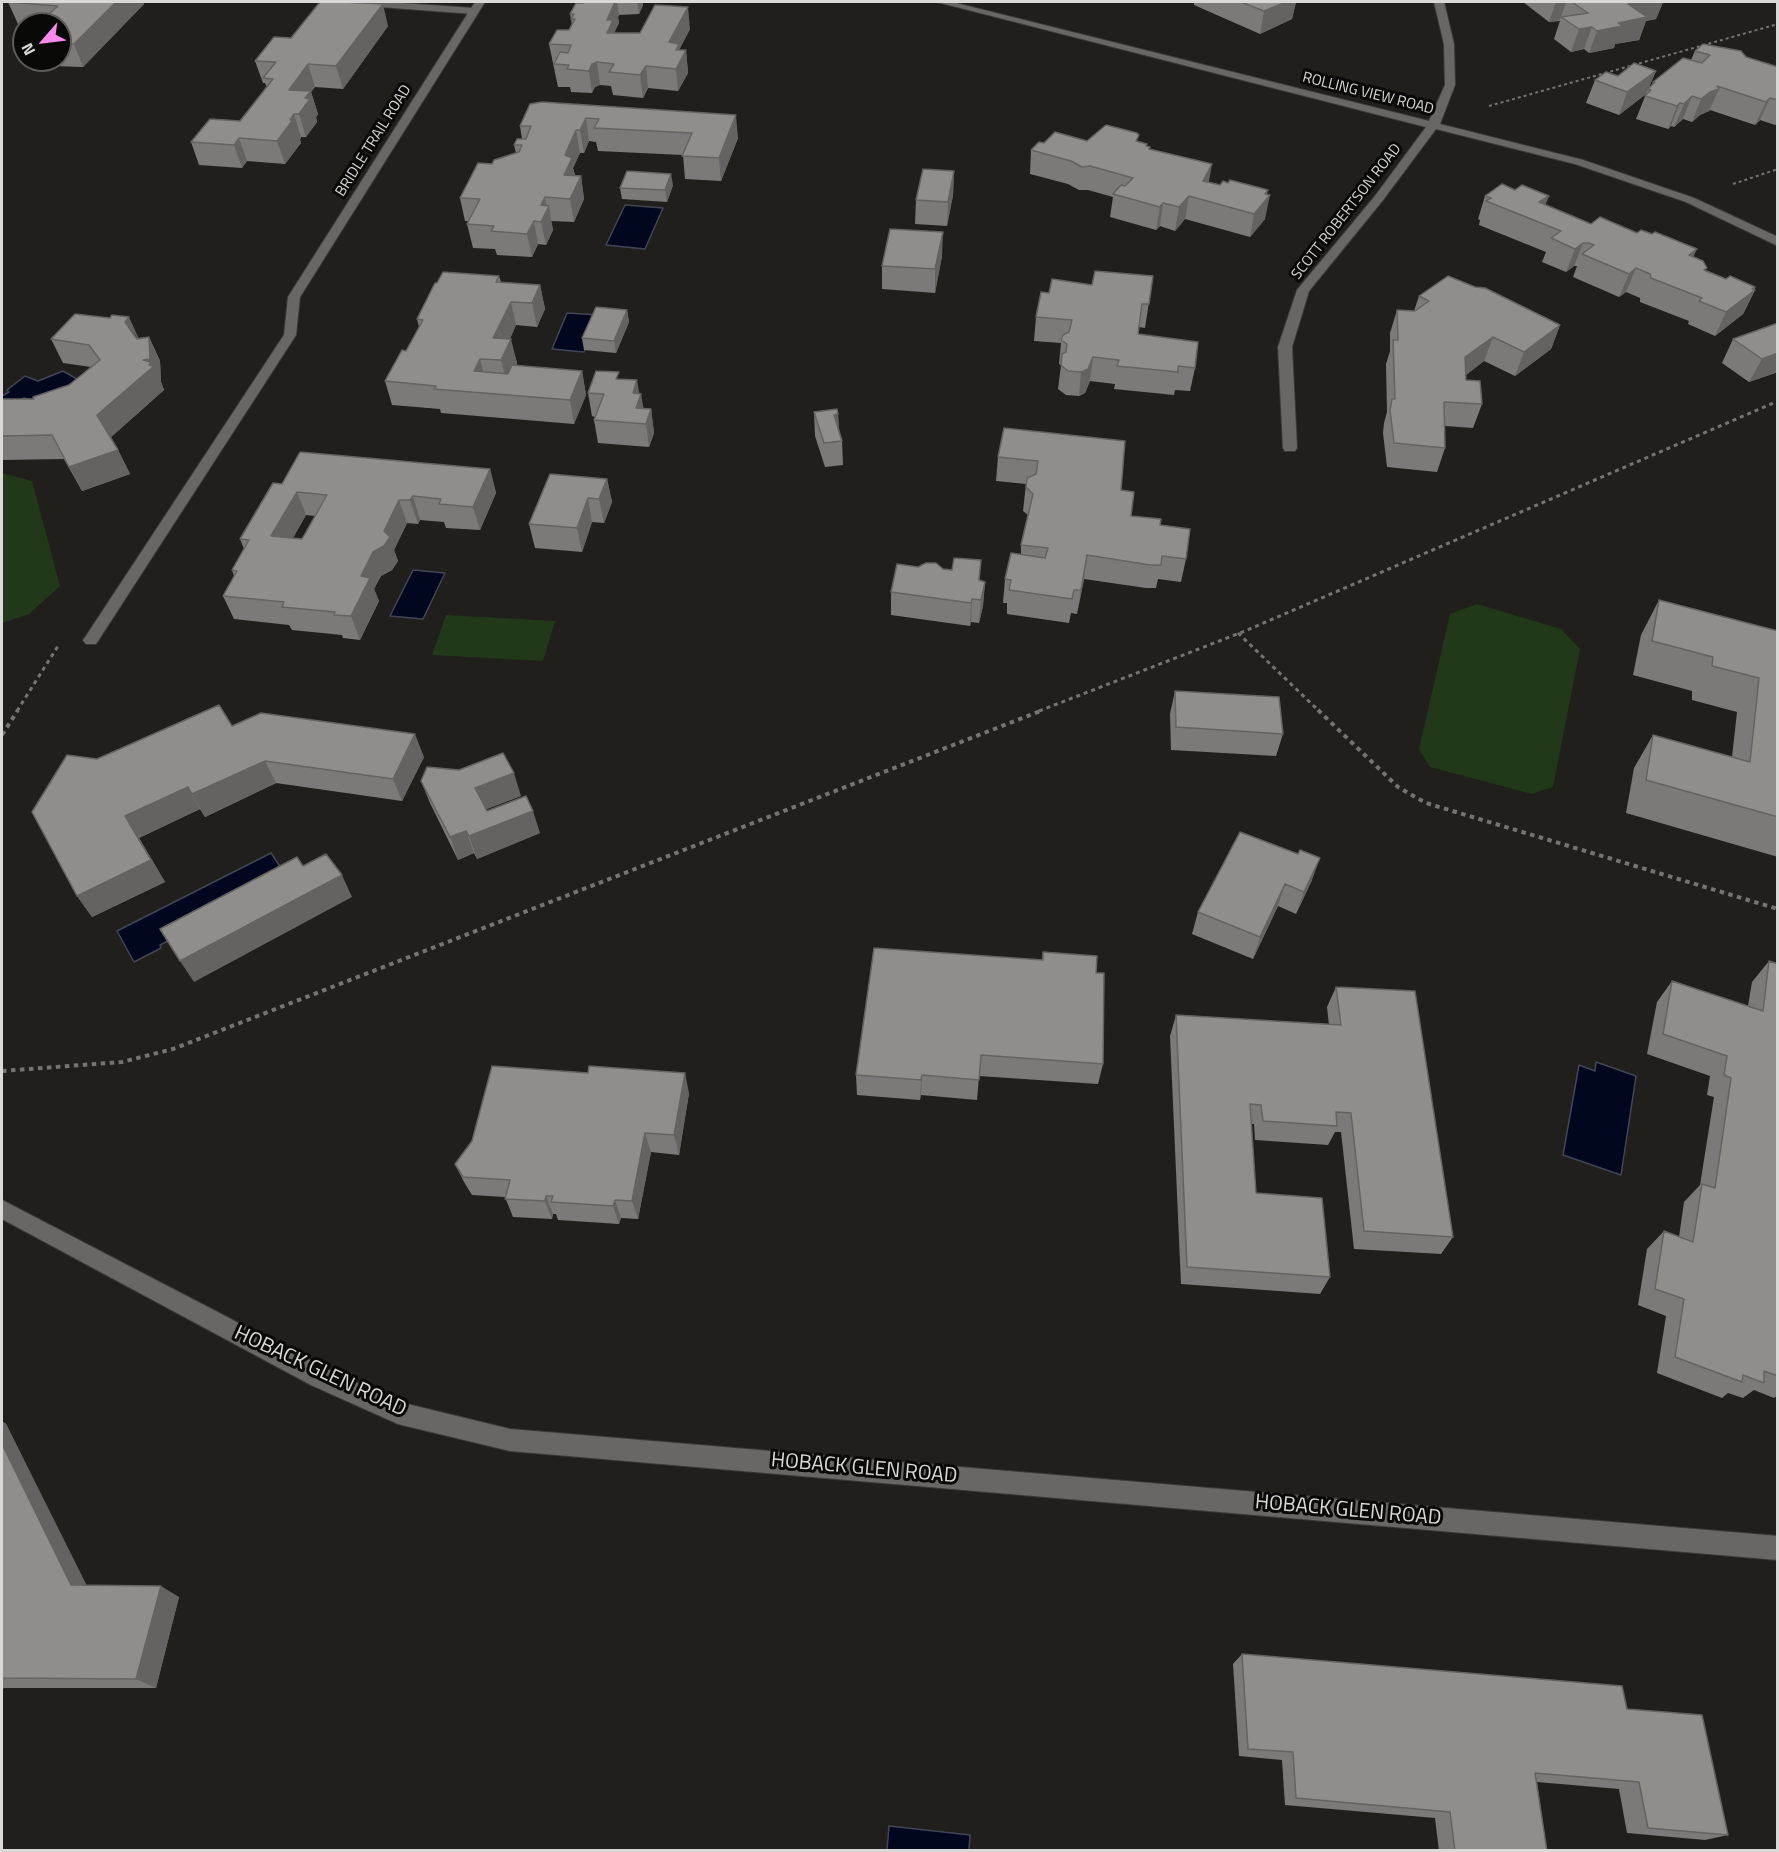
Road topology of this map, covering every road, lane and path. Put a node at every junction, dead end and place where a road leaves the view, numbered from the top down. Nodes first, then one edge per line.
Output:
1 (353, 2) edge
2 (942, 2) edge
3 (1439, 2) edge
4 (477, 6) edge
5 (1778, 24) edge
6 (1485, 107) dead end
7 (1433, 126) junction
8 (1778, 243) edge
9 (1778, 401) edge
10 (1290, 448) dead end
11 (1238, 633) junction
12 (91, 640) dead end
13 (1778, 909) edge
14 (2, 1071) edge
15 (2, 1209) edge
16 (1778, 1548) edge

1 - 4 street
2 - 7 street, ROLLING VIEW ROAD
3 - 7 street, SCOTT ROBERTSON ROAD
4 - 12 street, BRIDLE TRAIL ROAD
5 - 6 path
7 - 8 street, ROLLING VIEW ROAD
7 - 10 street, SCOTT ROBERTSON ROAD
9 - 11 path
11 - 13 path
11 - 14 path
15 - 16 street, HOBACK GLEN ROAD

